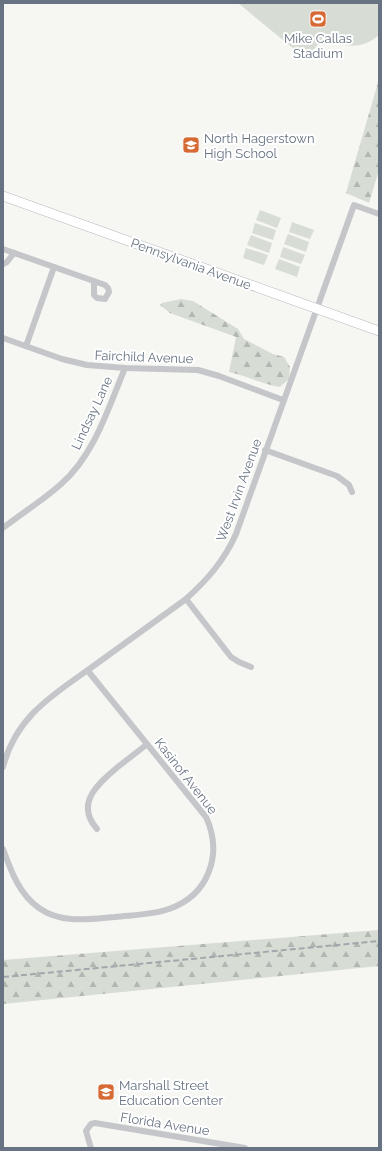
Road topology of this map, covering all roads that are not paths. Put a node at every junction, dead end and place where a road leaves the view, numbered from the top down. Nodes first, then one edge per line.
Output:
1 (3, 196) edge
2 (379, 214) edge
3 (3, 249) edge
4 (14, 253) junction
5 (3, 264) edge
6 (54, 267) junction
7 (94, 282) dead end
8 (316, 309) junction
9 (379, 331) edge
10 (3, 338) edge
11 (26, 346) junction
12 (125, 368) junction
13 (283, 400) junction
14 (265, 450) junction
15 (352, 492) dead end
16 (3, 528) edge
17 (186, 599) junction
18 (251, 667) dead end
19 (88, 670) junction
20 (146, 745) junction
21 (4, 760) edge
22 (3, 767) edge
23 (97, 829) dead end
24 (3, 849) edge
25 (91, 1148) edge
26 (245, 1148) edge

1 - 8 main road, Pennsylvania Avenue
2 - 8 street, West Irvin Avenue
3 - 4 street
4 - 5 street
4 - 6 street
6 - 7 street
6 - 11 street
8 - 9 main road, Pennsylvania Avenue
8 - 13 street, West Irvin Avenue
10 - 11 street, Fairchild Avenue
11 - 12 street, Fairchild Avenue
12 - 13 street, Fairchild Avenue
12 - 16 street, Lindsay Lane
13 - 14 street, West Irvin Avenue
14 - 15 street
14 - 17 street, West Irvin Avenue
17 - 18 street
17 - 19 street, West Irvin Avenue
19 - 20 street, Kasinof Avenue
19 - 21 street, West Irvin Avenue
20 - 23 street
20 - 24 street, Kasinof Avenue
21 - 22 street, West Irvin Avenue
25 - 26 street, Florida Avenue

